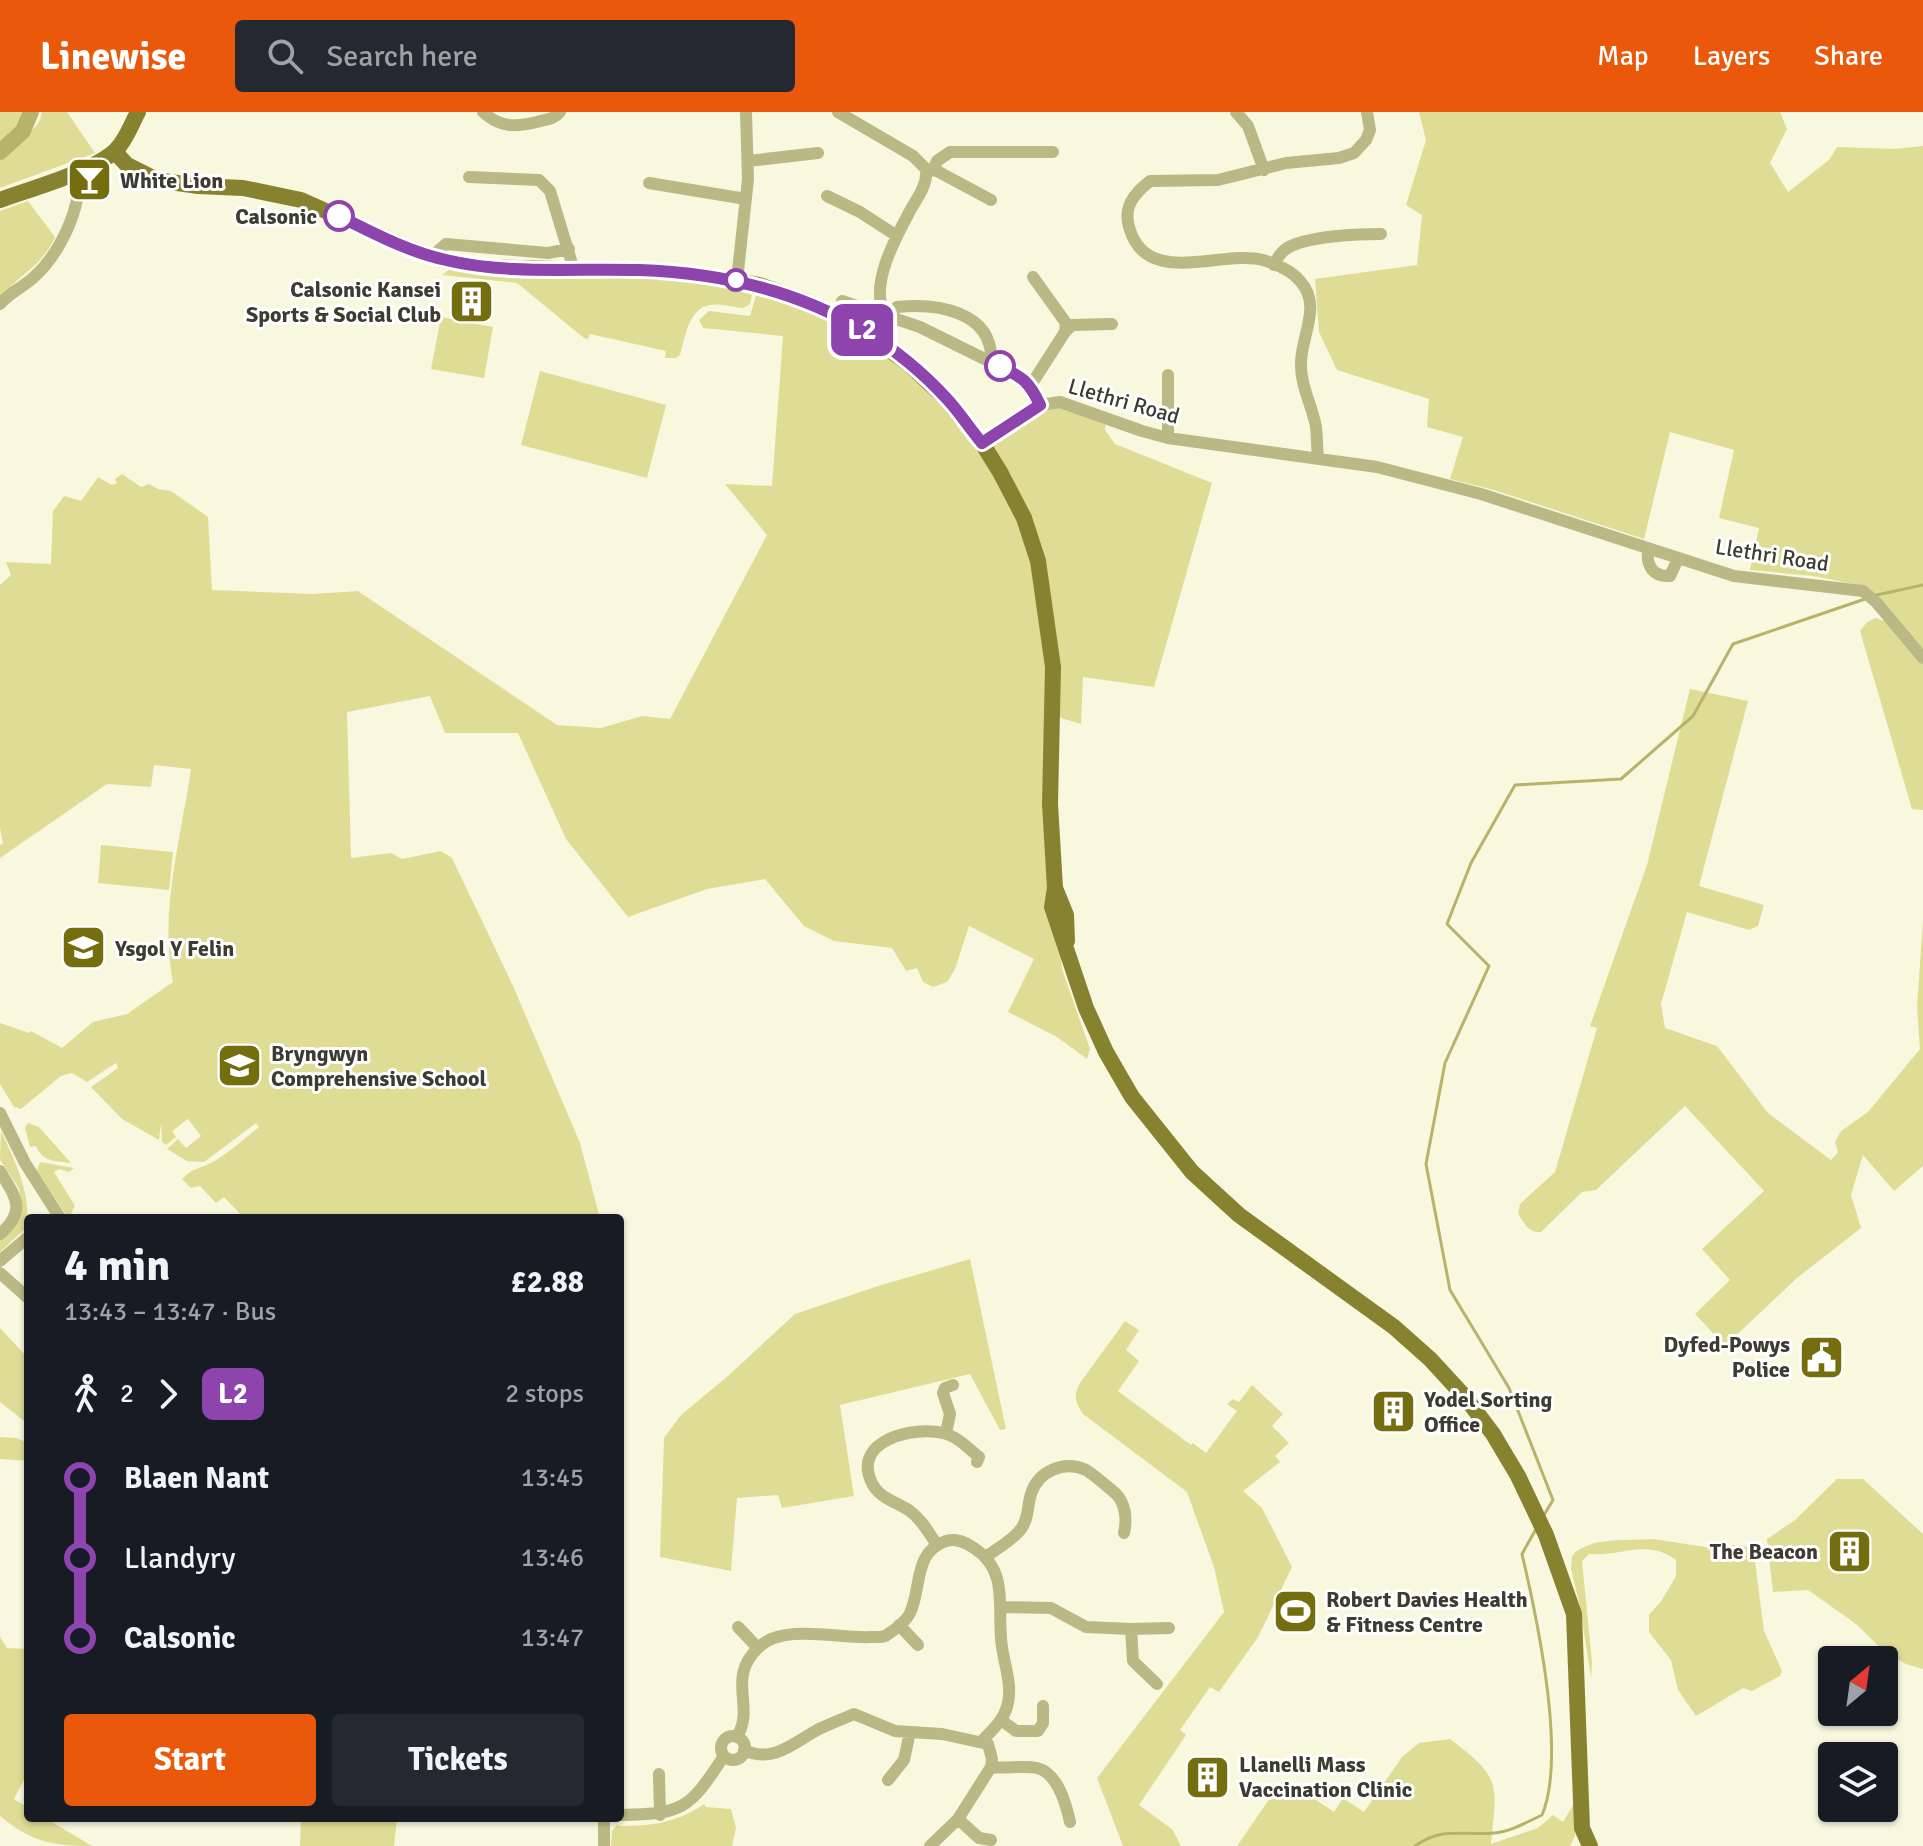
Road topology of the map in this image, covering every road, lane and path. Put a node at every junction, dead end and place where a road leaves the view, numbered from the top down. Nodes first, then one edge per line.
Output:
1 (138, 112) edge
2 (483, 112) edge
3 (560, 112) edge
4 (746, 112) edge
5 (838, 112) edge
6 (1236, 112) edge
7 (1367, 112) edge
8 (115, 152) junction
9 (1053, 152) dead end
10 (818, 153) dead end
11 (748, 161) junction
12 (930, 170) junction
13 (1264, 170) junction
14 (70, 174) junction
15 (469, 177) dead end
16 (649, 183) dead end
17 (827, 196) dead end
18 (746, 199) junction
19 (0, 200) edge
20 (991, 200) dead end
21 (1381, 234) dead end
22 (897, 236) junction
23 (569, 249) junction
24 (432, 256) junction
25 (1274, 265) junction
26 (574, 270) junction
27 (1033, 277) dead end
28 (737, 280) junction
29 (842, 301) dead end
30 (0, 304) edge
31 (888, 316) junction
32 (1112, 324) dead end
33 (1065, 332) junction
34 (991, 362) junction
35 (1168, 375) dead end
36 (1031, 385) junction
37 (1040, 405) junction
38 (1168, 438) junction
39 (982, 443) junction
40 (1318, 457) junction
41 (1648, 549) junction
42 (1678, 559) junction
43 (1923, 658) edge
44 (0, 1113) edge
45 (0, 1171) edge
46 (54, 1214) edge
47 (0, 1234) edge
48 (24, 1240) edge
49 (0, 1261) edge
50 (0, 1273) edge
51 (24, 1294) edge
52 (953, 1385) dead end
53 (946, 1433) junction
54 (977, 1462) dead end
55 (1124, 1533) dead end
56 (937, 1545) junction
57 (987, 1556) junction
58 (1002, 1607) junction
59 (899, 1625) junction
60 (738, 1627) dead end
61 (1169, 1628) dead end
62 (1131, 1629) junction
63 (918, 1645) dead end
64 (758, 1648) junction
65 (1157, 1684) dead end
66 (1043, 1706) dead end
67 (1001, 1720) junction
68 (910, 1732) junction
69 (737, 1737) junction
70 (982, 1741) junction
71 (744, 1750) junction
72 (724, 1756) junction
73 (991, 1767) junction
74 (659, 1774) dead end
75 (888, 1780) dead end
76 (624, 1815) edge
77 (660, 1815) junction
78 (958, 1819) junction
79 (604, 1822) edge
80 (1070, 1822) dead end
81 (1582, 1828) junction
82 (991, 1840) dead end
83 (604, 1846) edge
84 (930, 1846) edge
85 (1575, 1846) edge
86 (1590, 1846) edge

1 - 8 main road
2 - 3 street
4 - 11 street
5 - 12 street
6 - 13 street
7 - 13 street
8 - 14 main road
8 - 24 main road
9 - 12 street
10 - 11 street
11 - 18 street
12 - 20 street
12 - 22 street
13 - 25 street
14 - 19 main road
14 - 30 street
15 - 23 street
16 - 18 street
17 - 22 street
18 - 28 street
21 - 25 street
22 - 31 street
23 - 24 street
23 - 26 street
24 - 26 main road
25 - 40 street
26 - 28 main road
27 - 33 street
28 - 39 main road
29 - 31 street
31 - 34 street
31 - 34 street
32 - 33 street
33 - 36 street
34 - 36 street
35 - 38 street
36 - 37 street
37 - 38 street, Llethri Road
37 - 39 street, Llethri Road
38 - 40 street, Llethri Road
39 - 81 main road
40 - 41 street, Llethri Road
41 - 42 street, Llethri Road
41 - 42 street
42 - 43 street, Llethri Road
44 - 46 street
45 - 47 street
48 - 49 street
50 - 51 street
52 - 53 street
53 - 54 street
53 - 56 street
55 - 57 street
56 - 57 street
56 - 59 street
57 - 58 street
58 - 62 street
58 - 67 street
59 - 63 street
59 - 64 street
60 - 64 street
61 - 62 street
62 - 65 street
64 - 69 street
66 - 67 street
67 - 70 street
68 - 70 street
68 - 71 street
68 - 75 street
69 - 71 street
69 - 72 street
70 - 73 street
71 - 72 street
72 - 77 street
73 - 78 street
73 - 80 street
74 - 77 street
76 - 77 street
78 - 82 street
78 - 84 street
79 - 83 street
81 - 85 main road
81 - 86 main road

